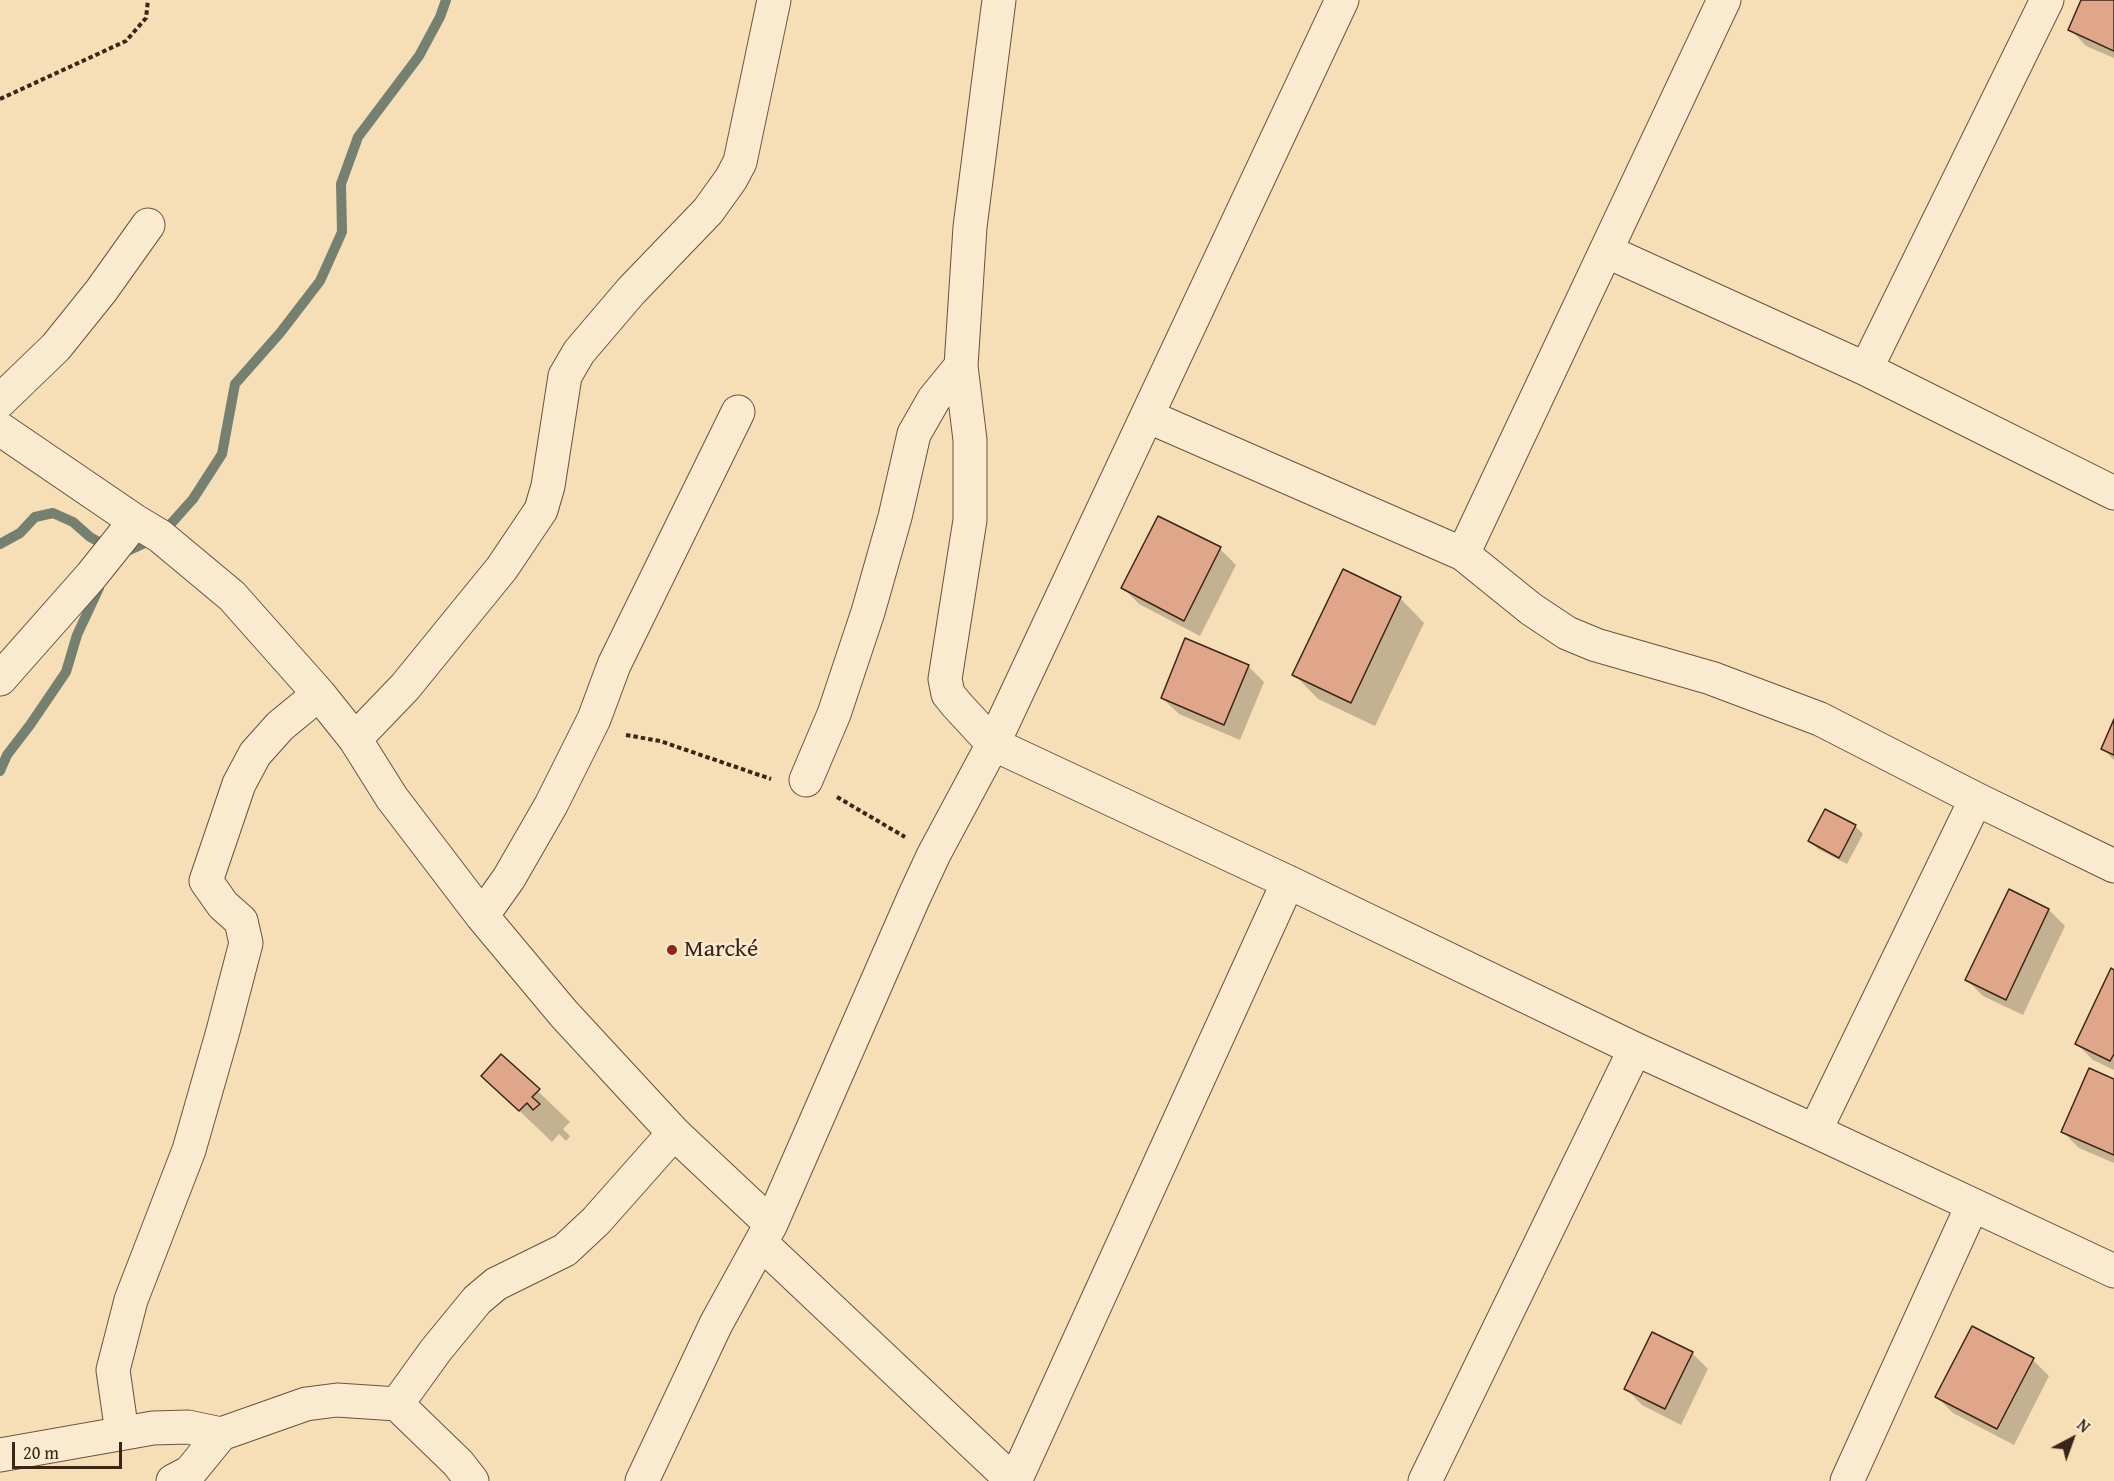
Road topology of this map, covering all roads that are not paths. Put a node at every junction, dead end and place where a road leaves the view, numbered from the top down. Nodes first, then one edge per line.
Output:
1 (774, 0) edge
2 (999, 0) edge
3 (1342, 0) edge
4 (1724, 0) edge
5 (2047, 0) edge
6 (148, 225) dead end
7 (1606, 251) junction
8 (961, 366) junction
9 (1866, 369) junction
10 (0, 401) edge
11 (738, 412) dead end
12 (1147, 416) junction
13 (0, 429) edge
14 (2112, 488) edge
15 (135, 521) junction
16 (1462, 554) junction
17 (0, 679) edge
18 (319, 694) junction
19 (355, 739) junction
20 (993, 744) junction
21 (806, 780) road end
22 (1976, 799) junction
23 (2114, 866) edge
24 (1288, 882) junction
25 (482, 916) junction
26 (1635, 1049) junction
27 (1815, 1131) junction
28 (674, 1133) junction
29 (1972, 1206) junction
30 (766, 1234) junction
31 (2114, 1271) edge
32 (397, 1404) junction
33 (122, 1433) junction
34 (221, 1434) junction
35 (0, 1455) edge
36 (174, 1481) edge
37 (472, 1481) edge
38 (642, 1481) edge
39 (1014, 1481) edge
40 (1425, 1481) edge
41 (1847, 1481) edge

1 - 19 street
2 - 8 street
3 - 12 street
4 - 7 street
5 - 9 street
6 - 10 street
7 - 9 street
7 - 16 street
8 - 20 street
8 - 21 street
9 - 14 street
11 - 25 street
12 - 16 street
12 - 20 street
13 - 15 street
15 - 17 street
15 - 18 street
16 - 22 street
18 - 19 street
18 - 33 street
19 - 25 street
20 - 24 street
20 - 30 street
22 - 23 street
22 - 27 street
24 - 26 street
24 - 39 street
25 - 28 street
26 - 27 street
26 - 40 street
27 - 29 street
28 - 30 street
28 - 32 street
29 - 31 street
29 - 41 street
30 - 38 street
30 - 39 street
32 - 34 street
32 - 37 street
33 - 34 street
33 - 35 street
34 - 36 street

